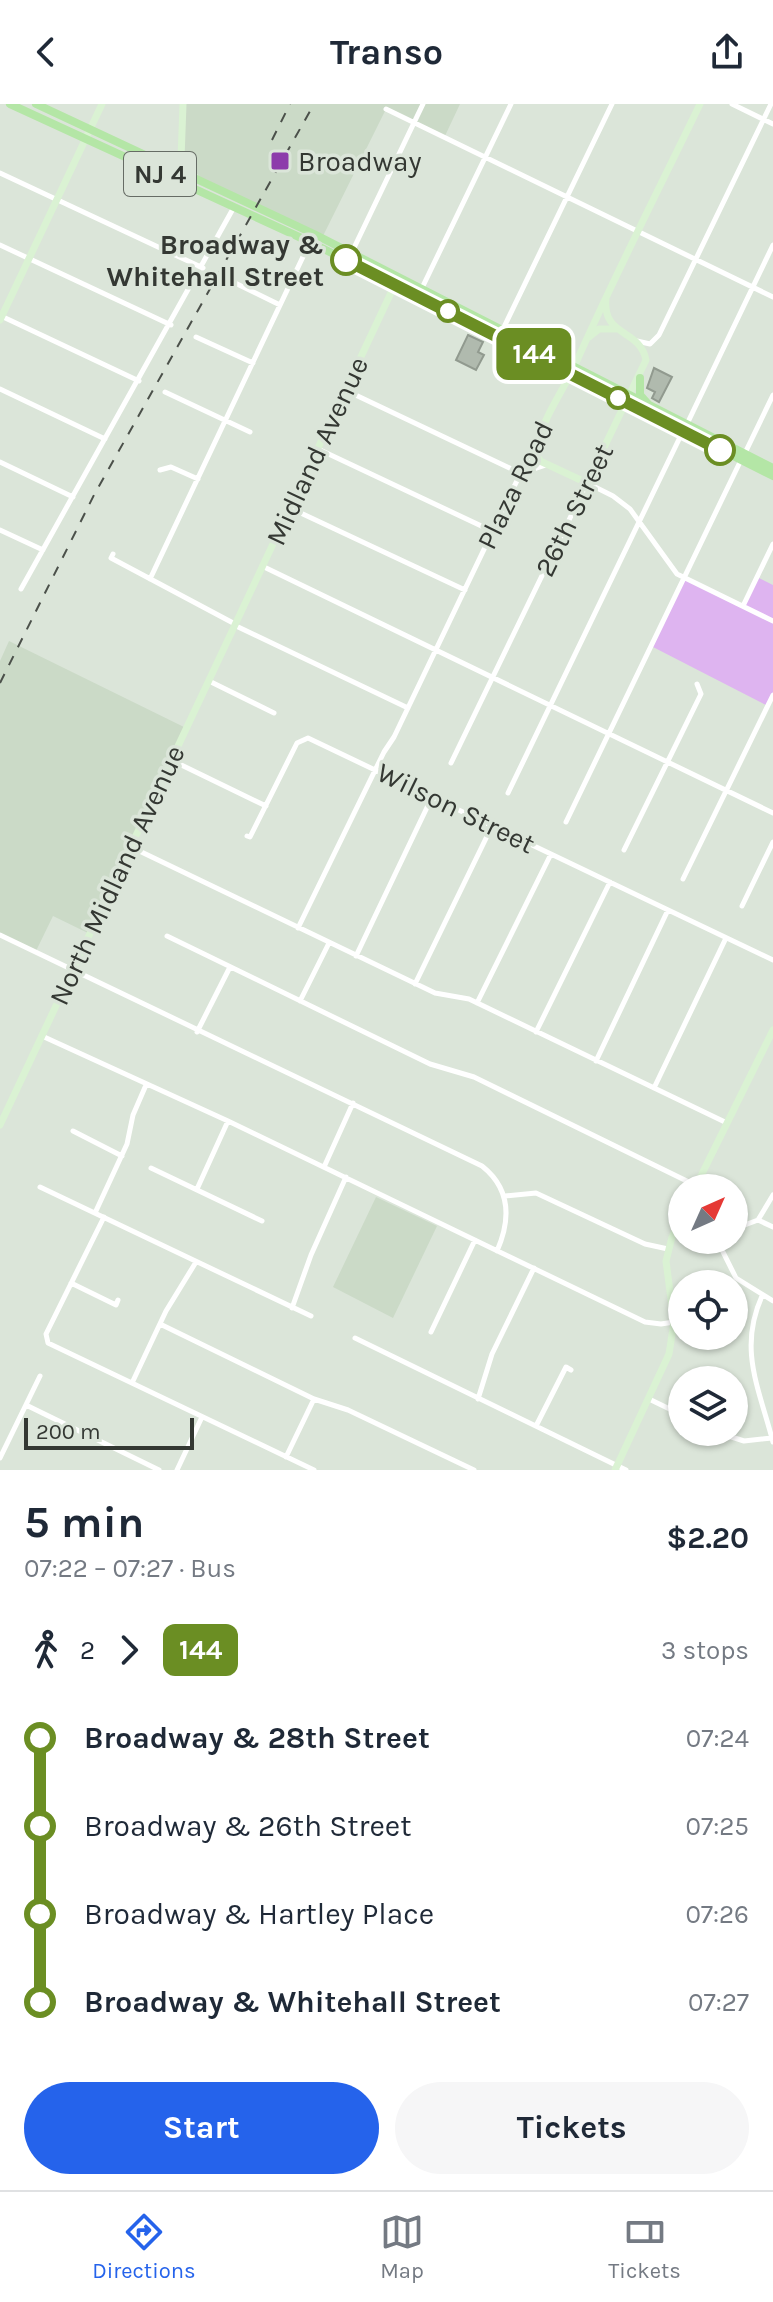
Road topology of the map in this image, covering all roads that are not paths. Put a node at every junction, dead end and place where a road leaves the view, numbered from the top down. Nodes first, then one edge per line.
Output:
1 (10, 104) edge
2 (36, 104) edge
3 (102, 104) edge
4 (183, 104) edge
5 (423, 104) edge
6 (511, 104) edge
7 (612, 104) edge
8 (700, 104) edge
9 (732, 104) edge
10 (771, 104) edge
11 (28, 108) edge
12 (386, 109) dead end
13 (763, 119) junction
14 (415, 122) junction
15 (773, 124) edge
16 (90, 129) junction
17 (85, 139) junction
18 (485, 158) junction
19 (0, 173) edge
20 (204, 182) junction
21 (566, 198) junction
22 (58, 200) junction
23 (234, 207) junction
24 (638, 232) junction
25 (310, 242) junction
26 (0, 245) edge
27 (773, 245) edge
28 (351, 253) junction
29 (29, 259) junction
30 (695, 260) junction
31 (203, 268) junction
32 (231, 281) dead end
33 (397, 281) junction
34 (753, 288) junction
35 (421, 289) junction
36 (773, 297) edge
37 (606, 298) junction
38 (280, 305) junction
39 (1, 318) edge
40 (171, 325) junction
41 (503, 329) junction
42 (616, 329) junction
43 (196, 337) dead end
44 (636, 340) junction
45 (585, 342) junction
46 (253, 363) junction
47 (572, 371) junction
48 (640, 378) junction
49 (139, 381) junction
50 (0, 389) edge
51 (345, 390) junction
52 (165, 392) dead end
53 (773, 395) edge
54 (629, 400) junction
55 (656, 410) junction
56 (225, 421) junction
57 (685, 428) junction
58 (250, 432) dead end
59 (541, 433) junction
60 (105, 439) junction
61 (318, 449) junction
62 (743, 457) junction
63 (0, 462) edge
64 (546, 465) junction
65 (773, 468) edge
66 (160, 470) dead end
67 (522, 474) junction
68 (773, 476) edge
69 (198, 479) junction
70 (587, 483) junction
71 (73, 497) junction
72 (290, 508) junction
73 (639, 521) junction
74 (0, 530) edge
75 (492, 531) junction
76 (773, 544) edge
77 (43, 550) junction
78 (113, 554) dead end
79 (262, 566) junction
80 (683, 577) junction
81 (150, 579) junction
82 (21, 589) dead end
83 (465, 590) junction
84 (743, 606) junction
85 (773, 621) edge
86 (235, 624) junction
87 (436, 649) junction
88 (494, 676) junction
89 (209, 681) junction
90 (697, 684) dead end
91 (773, 695) edge
92 (550, 704) junction
93 (408, 708) junction
94 (274, 713) dead end
95 (609, 734) junction
96 (171, 760) junction
97 (451, 763) dead end
98 (667, 763) junction
99 (375, 769) junction
100 (727, 791) junction
101 (508, 793) dead end
102 (432, 797) junction
103 (266, 806) junction
104 (773, 813) edge
105 (566, 822) dead end
106 (492, 826) junction
107 (247, 836) dead end
108 (773, 842) edge
109 (131, 847) junction
110 (624, 850) dead end
111 (551, 854) junction
112 (683, 879) dead end
113 (610, 882) junction
114 (742, 906) dead end
115 (668, 910) junction
116 (298, 928) junction
117 (0, 935) edge
118 (167, 936) dead end
119 (726, 938) junction
120 (329, 943) junction
121 (356, 956) junction
122 (773, 960) edge
123 (230, 967) junction
124 (72, 972) junction
125 (415, 984) junction
126 (300, 1001) junction
127 (477, 1003) junction
128 (773, 1030) edge
129 (197, 1032) junction
130 (536, 1032) junction
131 (42, 1036) junction
132 (596, 1061) junction
133 (146, 1085) junction
134 (654, 1088) junction
135 (353, 1103) junction
136 (228, 1121) junction
137 (727, 1123) junction
138 (0, 1125) edge
139 (73, 1131) dead end
140 (122, 1156) junction
141 (324, 1167) junction
142 (151, 1168) dead end
143 (670, 1174) edge
144 (702, 1174) edge
145 (346, 1177) junction
146 (40, 1187) dead end
147 (197, 1190) junction
148 (773, 1195) edge
149 (505, 1196) junction
150 (95, 1213) junction
151 (104, 1217) junction
152 (758, 1220) junction
153 (262, 1221) dead end
154 (748, 1224) edge
155 (773, 1227) edge
156 (475, 1240) junction
157 (668, 1249) joint
158 (497, 1251) junction
159 (726, 1254) edge
160 (196, 1262) junction
161 (534, 1268) junction
162 (71, 1283) junction
163 (668, 1284) edge
164 (762, 1296) junction
165 (118, 1300) dead end
166 (773, 1301) edge
167 (292, 1308) junction
168 (311, 1316) dead end
169 (668, 1323) edge
170 (160, 1324) junction
171 (431, 1332) dead end
172 (355, 1338) dead end
173 (670, 1350) edge
174 (571, 1370) dead end
175 (40, 1376) dead end
176 (132, 1383) junction
177 (314, 1399) junction
178 (478, 1399) junction
179 (649, 1399) junction
180 (26, 1405) junction
181 (773, 1405) edge
182 (764, 1407) junction
183 (668, 1408) edge
184 (202, 1417) junction
185 (536, 1426) junction
186 (772, 1440) edge
187 (748, 1441) edge
188 (286, 1457) junction
189 (0, 1458) edge
190 (616, 1468) edge
191 (159, 1470) edge
192 (177, 1470) edge
193 (314, 1470) edge
194 (474, 1470) edge
195 (626, 1470) edge

1 - 11 main road, NJ 4
2 - 16 main road, NJ 4
3 - 16 street
4 - 20 street
5 - 14 street
6 - 18 street
7 - 21 street
8 - 24 street, Plaza Road
9 - 13 street
10 - 13 street
11 - 17 main road, NJ 4
12 - 14 street
13 - 15 street
13 - 30 street
14 - 18 street
14 - 28 street
16 - 17 street
16 - 20 main road, NJ 4
17 - 22 street
17 - 23 main road, NJ 4
18 - 21 street
18 - 35 street
19 - 22 street
20 - 28 main road, NJ 4
21 - 24 street
21 - 41 street
22 - 29 street
22 - 31 street
23 - 25 main road, NJ 4
23 - 31 street
24 - 30 street
24 - 37 street, Plaza Road
25 - 33 main road, NJ 4
25 - 38 street
26 - 29 street
27 - 34 street
28 - 33 main road, NJ 4
29 - 39 street
29 - 40 street
30 - 34 street
30 - 44 street
31 - 40 street
32 - 38 street
33 - 35 main road, NJ 4
33 - 47 main road, NJ 4
33 - 51 street, Midland Avenue
34 - 36 street
34 - 57 street
35 - 41 main road, NJ 4
37 - 42 street
37 - 45 street, Plaza Road
38 - 46 street
39 - 49 street
40 - 49 street
41 - 47 main road, NJ 4
42 - 44 street
42 - 45 street
43 - 46 street
44 - 48 street
45 - 47 street, Plaza Road
46 - 56 street
47 - 54 main road, NJ 4
47 - 59 street, Plaza Road
48 - 54 street, 26th Street
48 - 55 main road
49 - 60 street
50 - 60 street
51 - 61 street, Midland Avenue
51 - 67 street
52 - 56 street
53 - 62 street
54 - 55 main road, NJ 4
54 - 57 main road, NJ 4
54 - 70 street, 26th Street
55 - 57 main road, NJ 4
56 - 58 street
56 - 69 street
57 - 62 main road, NJ 4
57 - 73 street
59 - 64 street
59 - 67 street, Plaza Road
60 - 71 street
61 - 72 street, Midland Avenue
61 - 75 street
62 - 65 main road, NJ 4
62 - 68 main road, NJ 4
62 - 80 street
63 - 71 street
64 - 67 street
64 - 70 street
66 - 69 street
67 - 75 street, Plaza Road
69 - 81 street
70 - 73 street
70 - 88 street, 26th Street
71 - 77 street
72 - 79 street, Midland Avenue
72 - 83 street
73 - 80 street
73 - 92 street
74 - 77 street
75 - 83 street, Plaza Road
76 - 84 street
77 - 82 street
78 - 81 street
79 - 86 street, Midland Avenue
79 - 87 street
80 - 84 street
80 - 95 street
81 - 86 street
83 - 87 street, Plaza Road
84 - 85 street
86 - 89 street, North Midland Avenue
86 - 93 street
87 - 88 street
87 - 93 street, Plaza Road
88 - 92 street
88 - 97 street, 26th Street
89 - 94 street
89 - 96 street, North Midland Avenue
90 - 98 street
91 - 100 street
92 - 95 street
92 - 101 street
93 - 99 street, Plaza Road
95 - 98 street
95 - 105 street
96 - 103 street
96 - 109 street, North Midland Avenue
98 - 100 street
98 - 110 street
99 - 102 street, Wilson Street
99 - 103 street, Wilson Street
99 - 116 street, Plaza Road
100 - 104 street
100 - 112 street
102 - 106 street, Wilson Street
102 - 121 street
103 - 107 street
106 - 111 street, Wilson Street
106 - 125 street
108 - 114 street
109 - 116 street
109 - 124 street, North Midland Avenue
111 - 113 street, Wilson Street
111 - 127 street
113 - 115 street, Wilson Street
113 - 130 street
115 - 119 street, Wilson Street
115 - 132 street
116 - 120 street
117 - 124 street
118 - 123 street
119 - 122 street, Wilson Street
119 - 134 street
120 - 121 street
120 - 126 street
121 - 125 street
123 - 126 street
123 - 129 street
124 - 129 street
124 - 131 street, North Midland Avenue
125 - 127 street
126 - 143 street
127 - 130 street
128 - 137 street
129 - 135 street
130 - 132 street
131 - 133 street
131 - 138 street, North Midland Avenue
132 - 134 street
133 - 136 street
133 - 140 street
134 - 137 street
135 - 141 street
135 - 149 street
136 - 141 street
136 - 147 street
137 - 144 street
139 - 140 street
140 - 150 street
141 - 145 street
142 - 147 street
145 - 156 street
145 - 167 street
146 - 150 street
147 - 153 street
148 - 152 street
149 - 157 street
149 - 158 street
150 - 151 street
151 - 160 street
151 - 162 street
152 - 154 street
152 - 155 street
156 - 158 street
156 - 171 street
157 - 163 street
158 - 161 street
159 - 164 street
160 - 167 street
160 - 170 street
161 - 169 street
161 - 178 street
162 - 165 street
162 - 176 street
164 - 166 street
164 - 182 street
167 - 168 street
170 - 176 street
170 - 177 street
172 - 178 street
173 - 179 street
174 - 185 street
175 - 180 street
176 - 184 street
177 - 188 street
177 - 194 street
178 - 185 street
179 - 183 street
179 - 190 street
180 - 189 street
180 - 191 street
181 - 182 street
182 - 186 street
184 - 188 street
184 - 192 street
185 - 190 street
186 - 187 street
188 - 193 street
190 - 195 street

